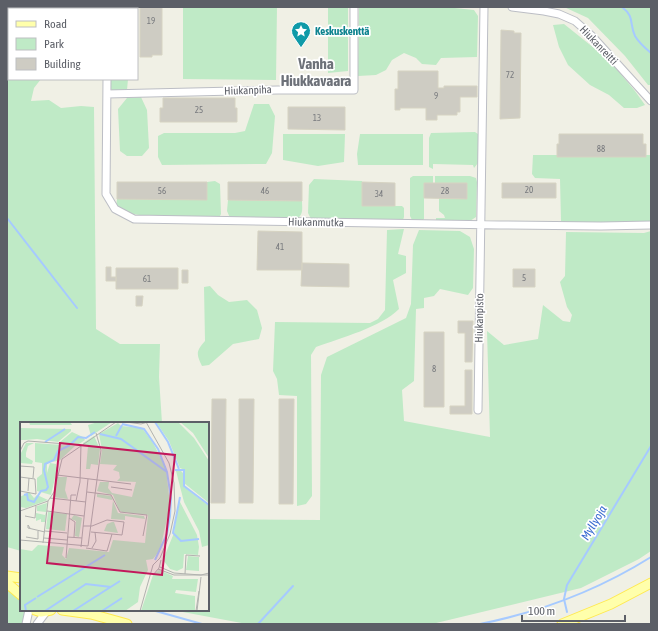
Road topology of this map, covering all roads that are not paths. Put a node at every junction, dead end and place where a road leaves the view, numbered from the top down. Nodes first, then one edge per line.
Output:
1 (354, 7) edge
2 (484, 7) edge
3 (512, 7) edge
4 (107, 80) edge
5 (107, 94) junction
6 (651, 100) edge
7 (651, 224) edge
8 (480, 225) junction
9 (478, 410) dead end
10 (7, 576) edge
11 (20, 578) edge
12 (7, 583) edge
13 (651, 583) edge
14 (20, 594) edge
15 (29, 611) edge
16 (48, 611) edge
17 (69, 611) edge
18 (96, 611) edge
19 (26, 624) edge
20 (37, 624) edge
21 (128, 624) edge
22 (562, 624) edge

1 - 5 street, Hiukanpiha
2 - 8 street
3 - 6 street, Hiukanreitti
4 - 5 street, Hiukanmutka
5 - 8 street, Hiukanmutka
7 - 8 street, Hiukanmutka
8 - 9 street, Hiukanpisto
10 - 11 main road
12 - 14 main road
13 - 22 main road
15 - 19 street
16 - 20 street
17 - 21 main road
18 - 21 main road

